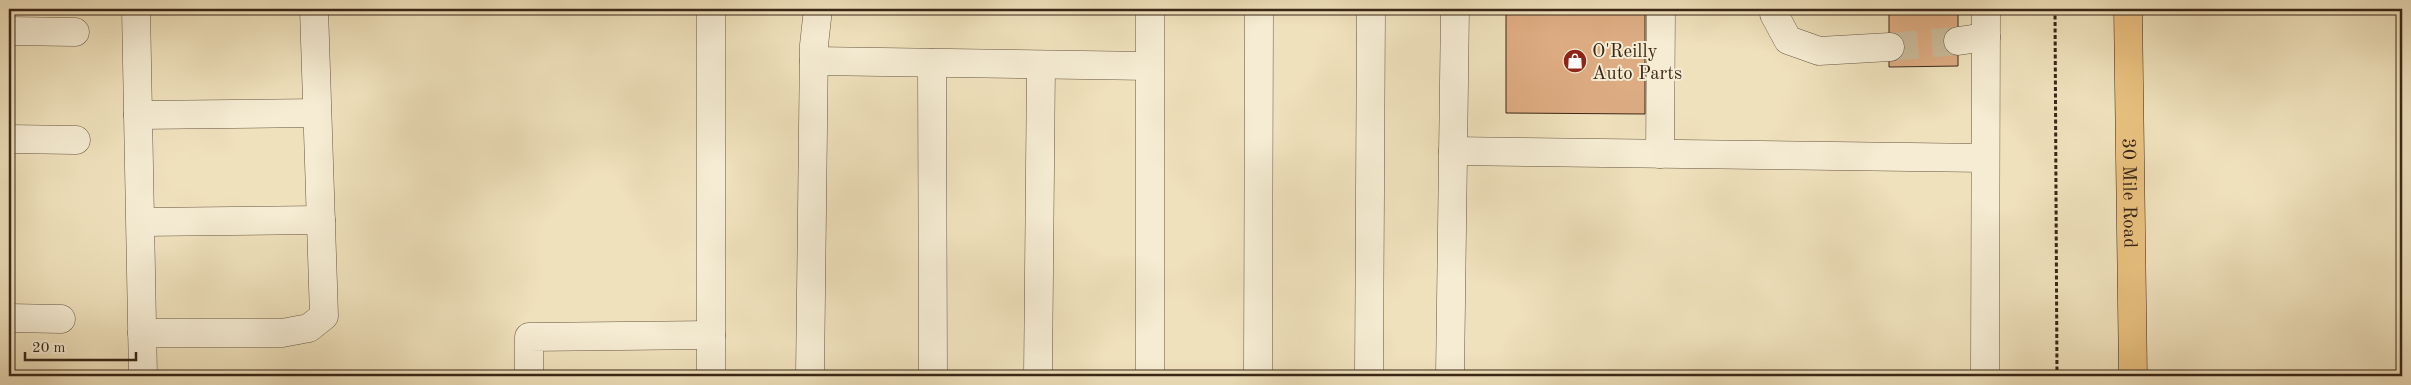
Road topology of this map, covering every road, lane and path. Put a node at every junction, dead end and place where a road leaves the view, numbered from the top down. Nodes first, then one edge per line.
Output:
1 (136, 9) edge
2 (314, 9) edge
3 (711, 9) edge
4 (818, 9) edge
5 (1150, 9) edge
6 (1259, 9) edge
7 (1371, 9) edge
8 (1455, 9) edge
9 (1661, 9) edge
10 (1774, 9) edge
11 (1986, 9) edge
12 (2056, 9) edge
13 (2128, 9) edge
14 (9, 31) edge
15 (75, 32) dead end
16 (1986, 37) junction
17 (1958, 41) tunnel mouth
18 (1890, 47) tunnel mouth
19 (814, 62) junction
20 (932, 63) junction
21 (1041, 65) junction
22 (1149, 66) junction
23 (317, 113) junction
24 (138, 115) junction
25 (9, 139) edge
26 (76, 140) dead end
27 (1453, 151) junction
28 (1660, 154) junction
29 (1985, 158) junction
30 (321, 220) junction
31 (140, 222) junction
32 (9, 318) edge
33 (61, 319) dead end
34 (142, 333) junction
35 (711, 335) junction
36 (143, 376) edge
37 (529, 376) edge
38 (711, 376) edge
39 (810, 376) edge
40 (933, 376) edge
41 (1038, 376) edge
42 (1150, 376) edge
43 (1258, 376) edge
44 (1369, 376) edge
45 (1450, 376) edge
46 (1985, 376) edge
47 (2057, 376) edge
48 (2133, 376) edge

1 - 24 lane
2 - 23 lane
3 - 35 lane
4 - 19 lane
5 - 22 lane
6 - 43 lane
7 - 44 lane
8 - 27 lane
9 - 28 lane
10 - 18 lane
11 - 16 lane
12 - 47 path
13 - 48 main road, 30 Mile Road
14 - 15 lane
16 - 17 lane
16 - 29 lane
19 - 20 lane
19 - 39 lane
20 - 21 lane
20 - 40 lane
21 - 22 lane
21 - 41 lane
22 - 42 lane
23 - 24 lane
23 - 30 lane
24 - 31 lane
25 - 26 lane
27 - 28 lane
27 - 45 lane
28 - 29 lane
29 - 46 lane
30 - 31 lane
30 - 34 lane
31 - 34 lane
32 - 33 lane
34 - 36 lane
35 - 37 lane
35 - 38 lane

